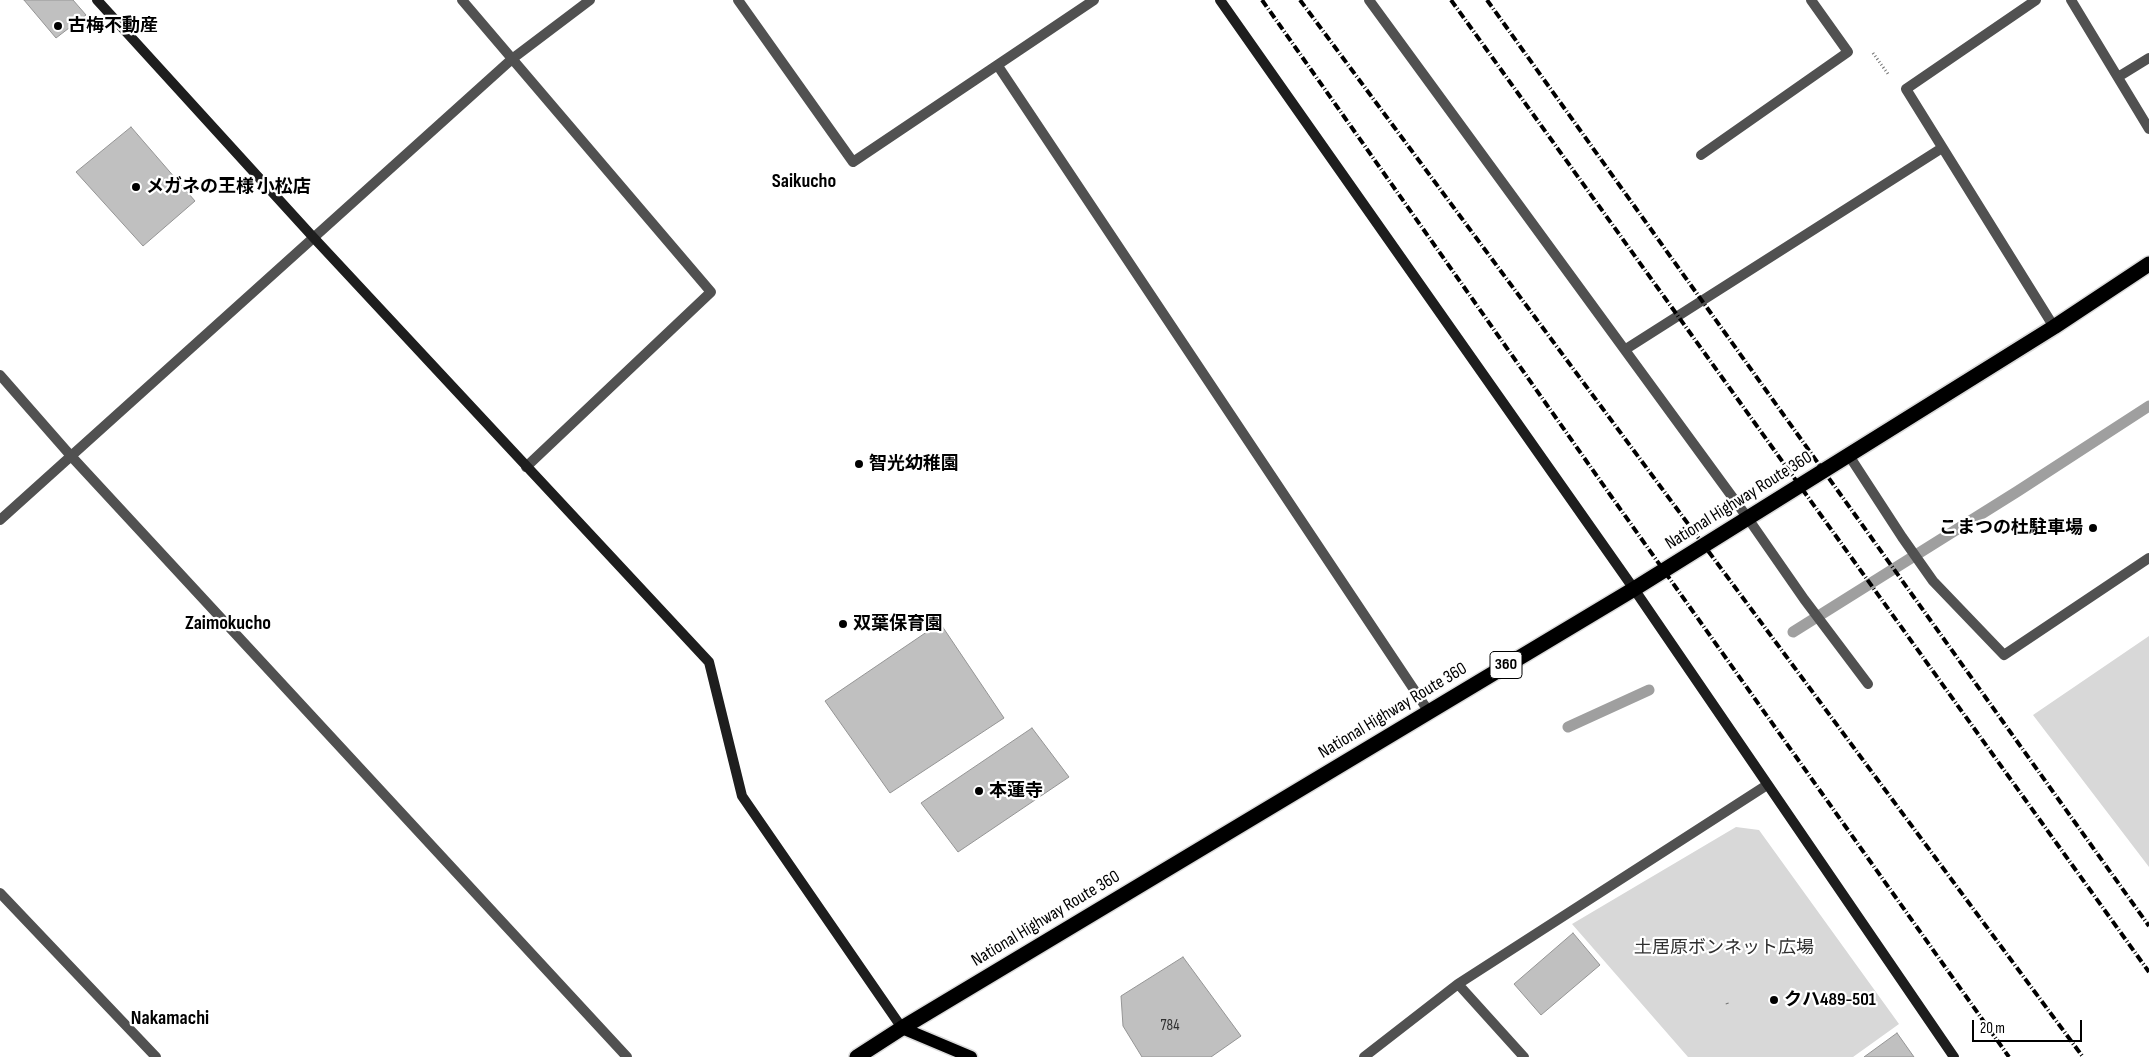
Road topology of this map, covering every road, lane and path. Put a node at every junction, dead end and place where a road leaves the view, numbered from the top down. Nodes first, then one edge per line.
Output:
1 (97, 0) edge
2 (462, 0) edge
3 (590, 0) edge
4 (738, 0) edge
5 (1094, 0) edge
6 (1220, 0) edge
7 (1369, 0) edge
8 (1811, 0) edge
9 (2036, 0) edge
10 (2071, 0) edge
11 (1848, 52) junction
12 (2149, 58) edge
13 (512, 59) junction
14 (998, 66) junction
15 (2118, 77) junction
16 (1906, 89) junction
17 (2149, 129) edge
18 (1942, 148) junction
19 (1701, 155) dead end
20 (313, 237) junction
21 (2149, 264) edge
22 (2054, 327) junction
23 (1626, 349) junction
24 (0, 375) edge
25 (1848, 454) junction
26 (71, 456) junction
27 (526, 466) junction
28 (1747, 517) junction
29 (0, 520) edge
30 (2149, 558) edge
31 (1634, 589) junction
32 (1868, 684) dead end
33 (1429, 712) junction
34 (1767, 785) junction
35 (0, 893) edge
36 (1458, 984) junction
37 (902, 1028) junction
38 (156, 1057) edge
39 (626, 1057) edge
40 (857, 1057) edge
41 (971, 1057) edge
42 (1364, 1057) edge
43 (1524, 1057) edge
44 (1954, 1057) edge

1 - 20 street
2 - 13 street
3 - 13 street
4 - 14 street
5 - 14 street
6 - 31 street
7 - 23 street
8 - 11 street
9 - 16 street
10 - 15 street
11 - 16 path
11 - 19 street
12 - 15 street
13 - 20 street
13 - 27 street
14 - 33 street
15 - 17 street
16 - 18 street
18 - 22 street
18 - 23 street
20 - 26 street
20 - 27 street
21 - 22 highway, National Highway Route 360 / 360
22 - 25 highway, National Highway Route 360 / 360
23 - 28 street
24 - 26 street
25 - 28 highway, National Highway Route 360 / 360
25 - 30 street
26 - 29 street
26 - 39 street
27 - 37 street
28 - 31 highway, National Highway Route 360 / 360
28 - 32 street
31 - 33 highway, National Highway Route 360 / 360
31 - 34 street
33 - 37 highway, National Highway Route 360 / 360
34 - 36 street
34 - 44 street
35 - 38 street
36 - 42 street
36 - 43 street
37 - 40 highway, National Highway Route 360 / 360
37 - 41 main road

